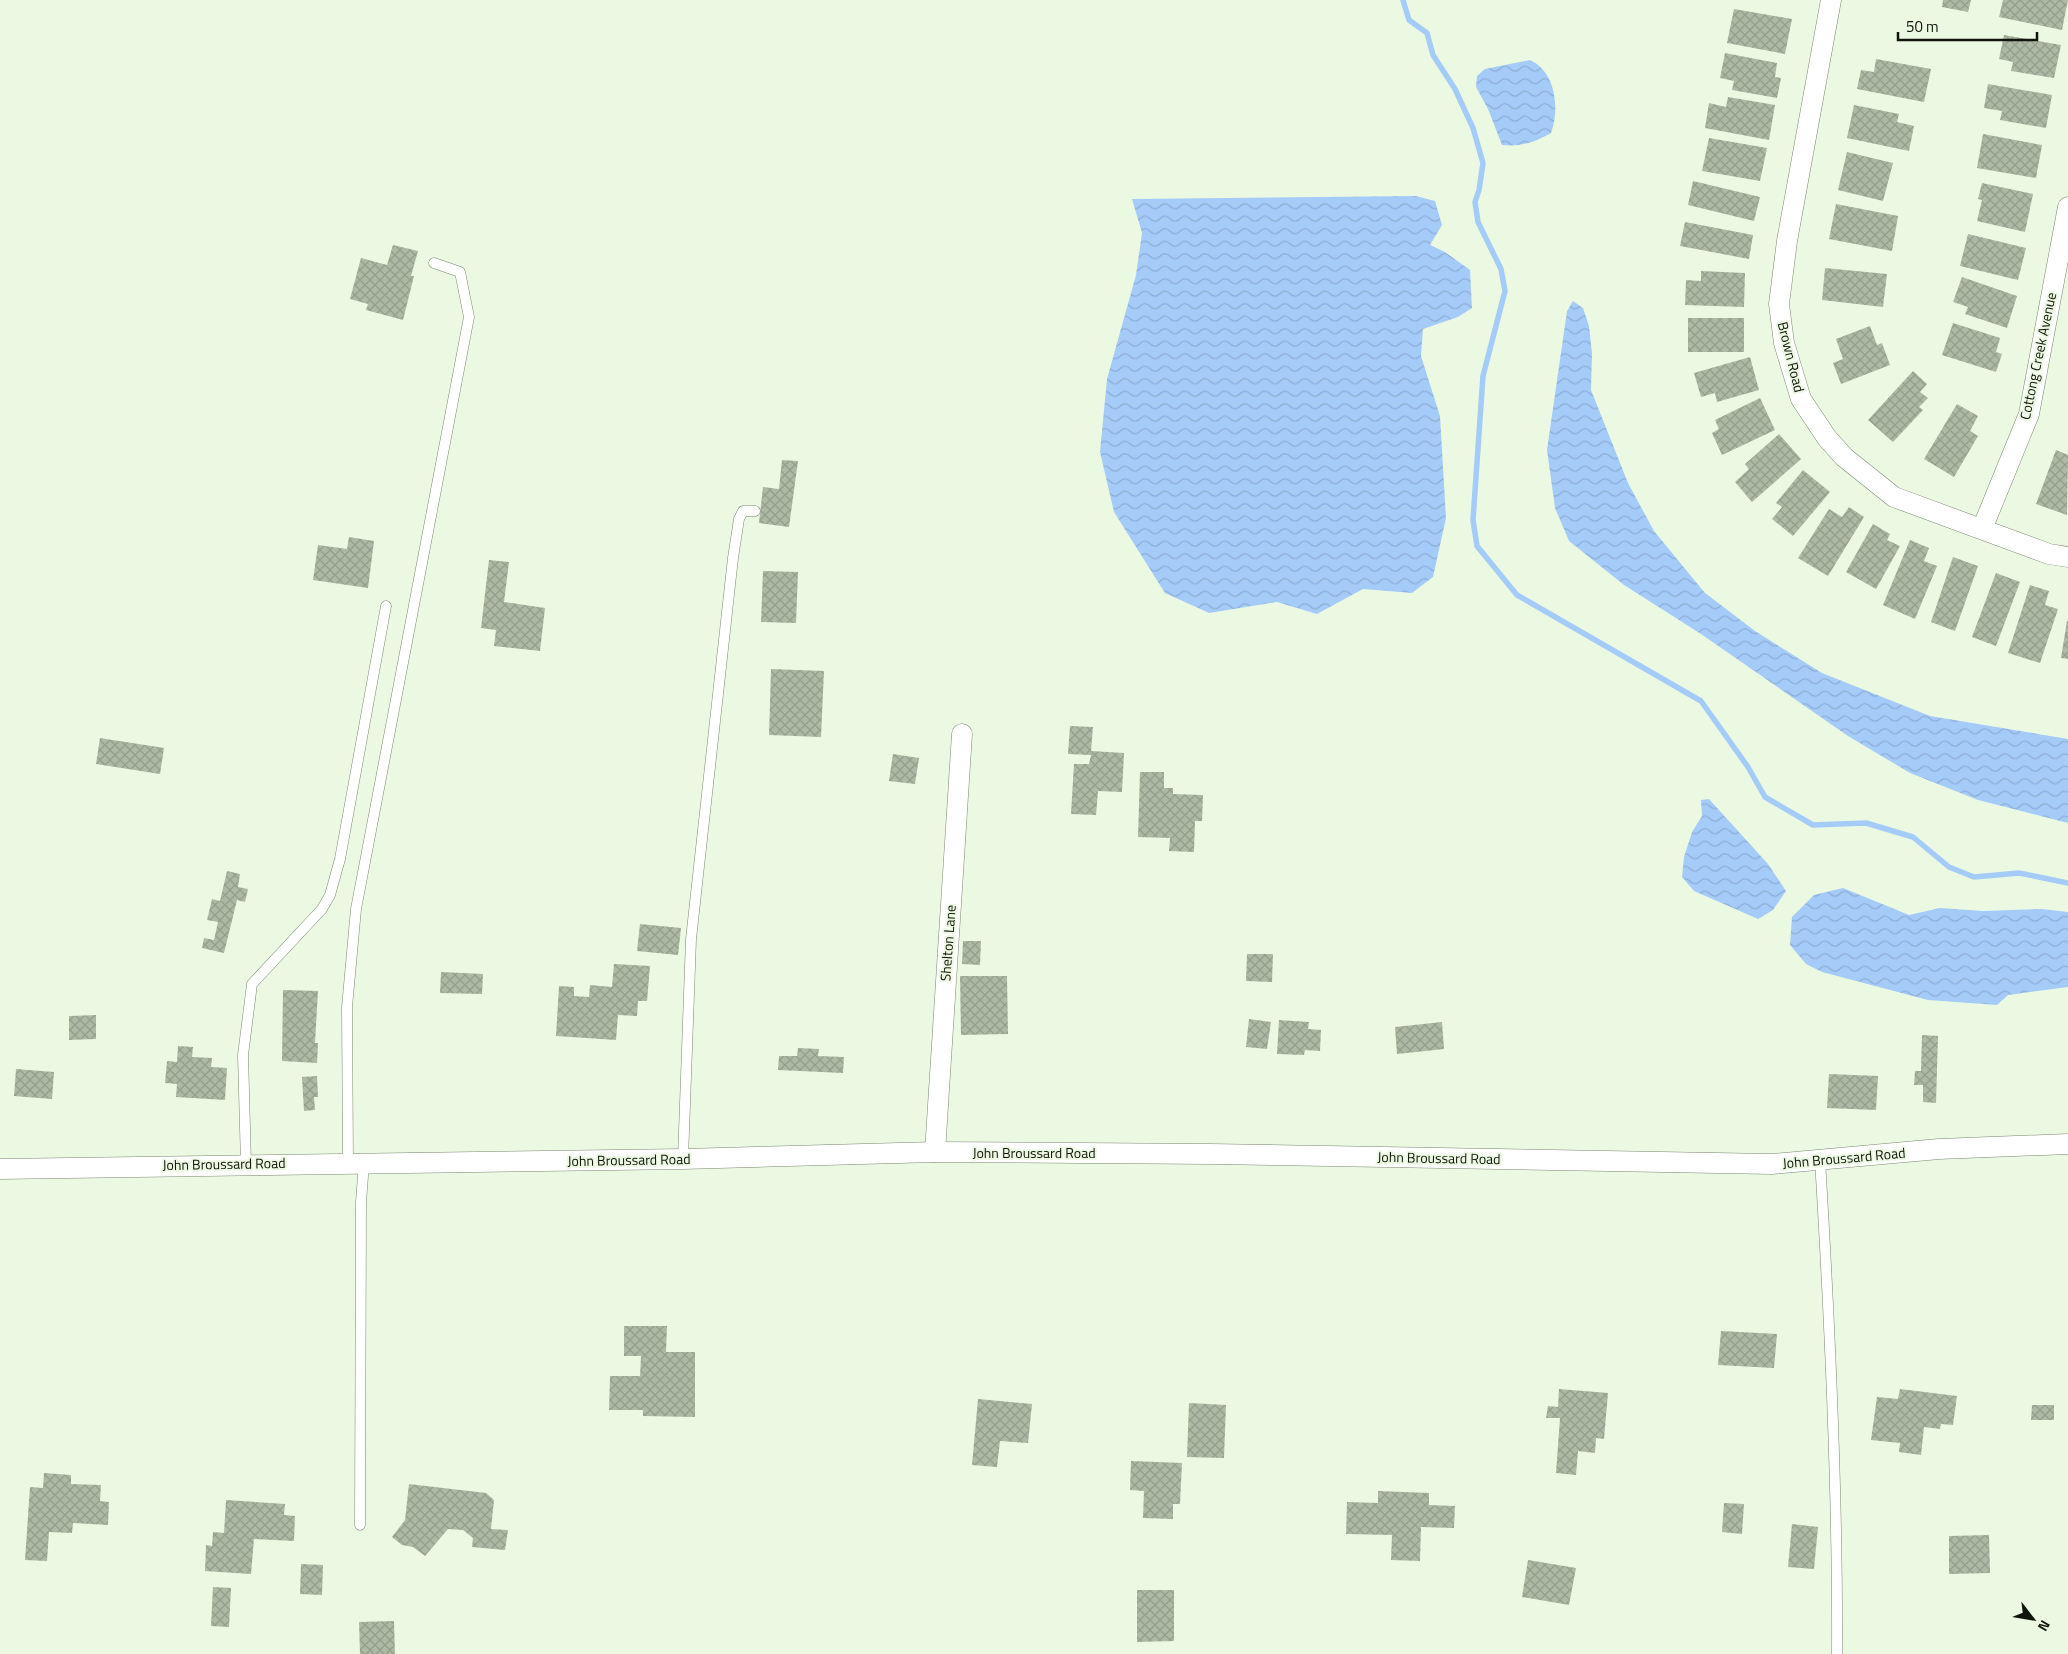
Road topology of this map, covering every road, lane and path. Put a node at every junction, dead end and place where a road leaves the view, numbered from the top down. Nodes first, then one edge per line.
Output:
1 (1831, 0) edge
2 (2068, 207) edge
3 (434, 263) dead end
4 (754, 511) dead end
5 (1982, 529) junction
6 (2068, 557) edge
7 (386, 606) dead end
8 (962, 734) dead end
9 (2068, 1144) edge
10 (935, 1152) junction
11 (683, 1159) junction
12 (1820, 1160) junction
13 (356, 1163) junction
14 (246, 1164) junction
15 (0, 1169) edge
16 (360, 1525) dead end
17 (1837, 1654) edge

1 - 5 street, Brown Road
2 - 5 street, Cottong Creek Avenue
3 - 13 lane
4 - 11 lane
5 - 6 street, Brown Road
7 - 14 lane
8 - 10 street, Shelton Lane
9 - 12 street, John Broussard Road
10 - 11 street, John Broussard Road
10 - 12 street, John Broussard Road
11 - 13 street, John Broussard Road
12 - 17 lane
13 - 14 street, John Broussard Road
13 - 16 lane
14 - 15 street, John Broussard Road

